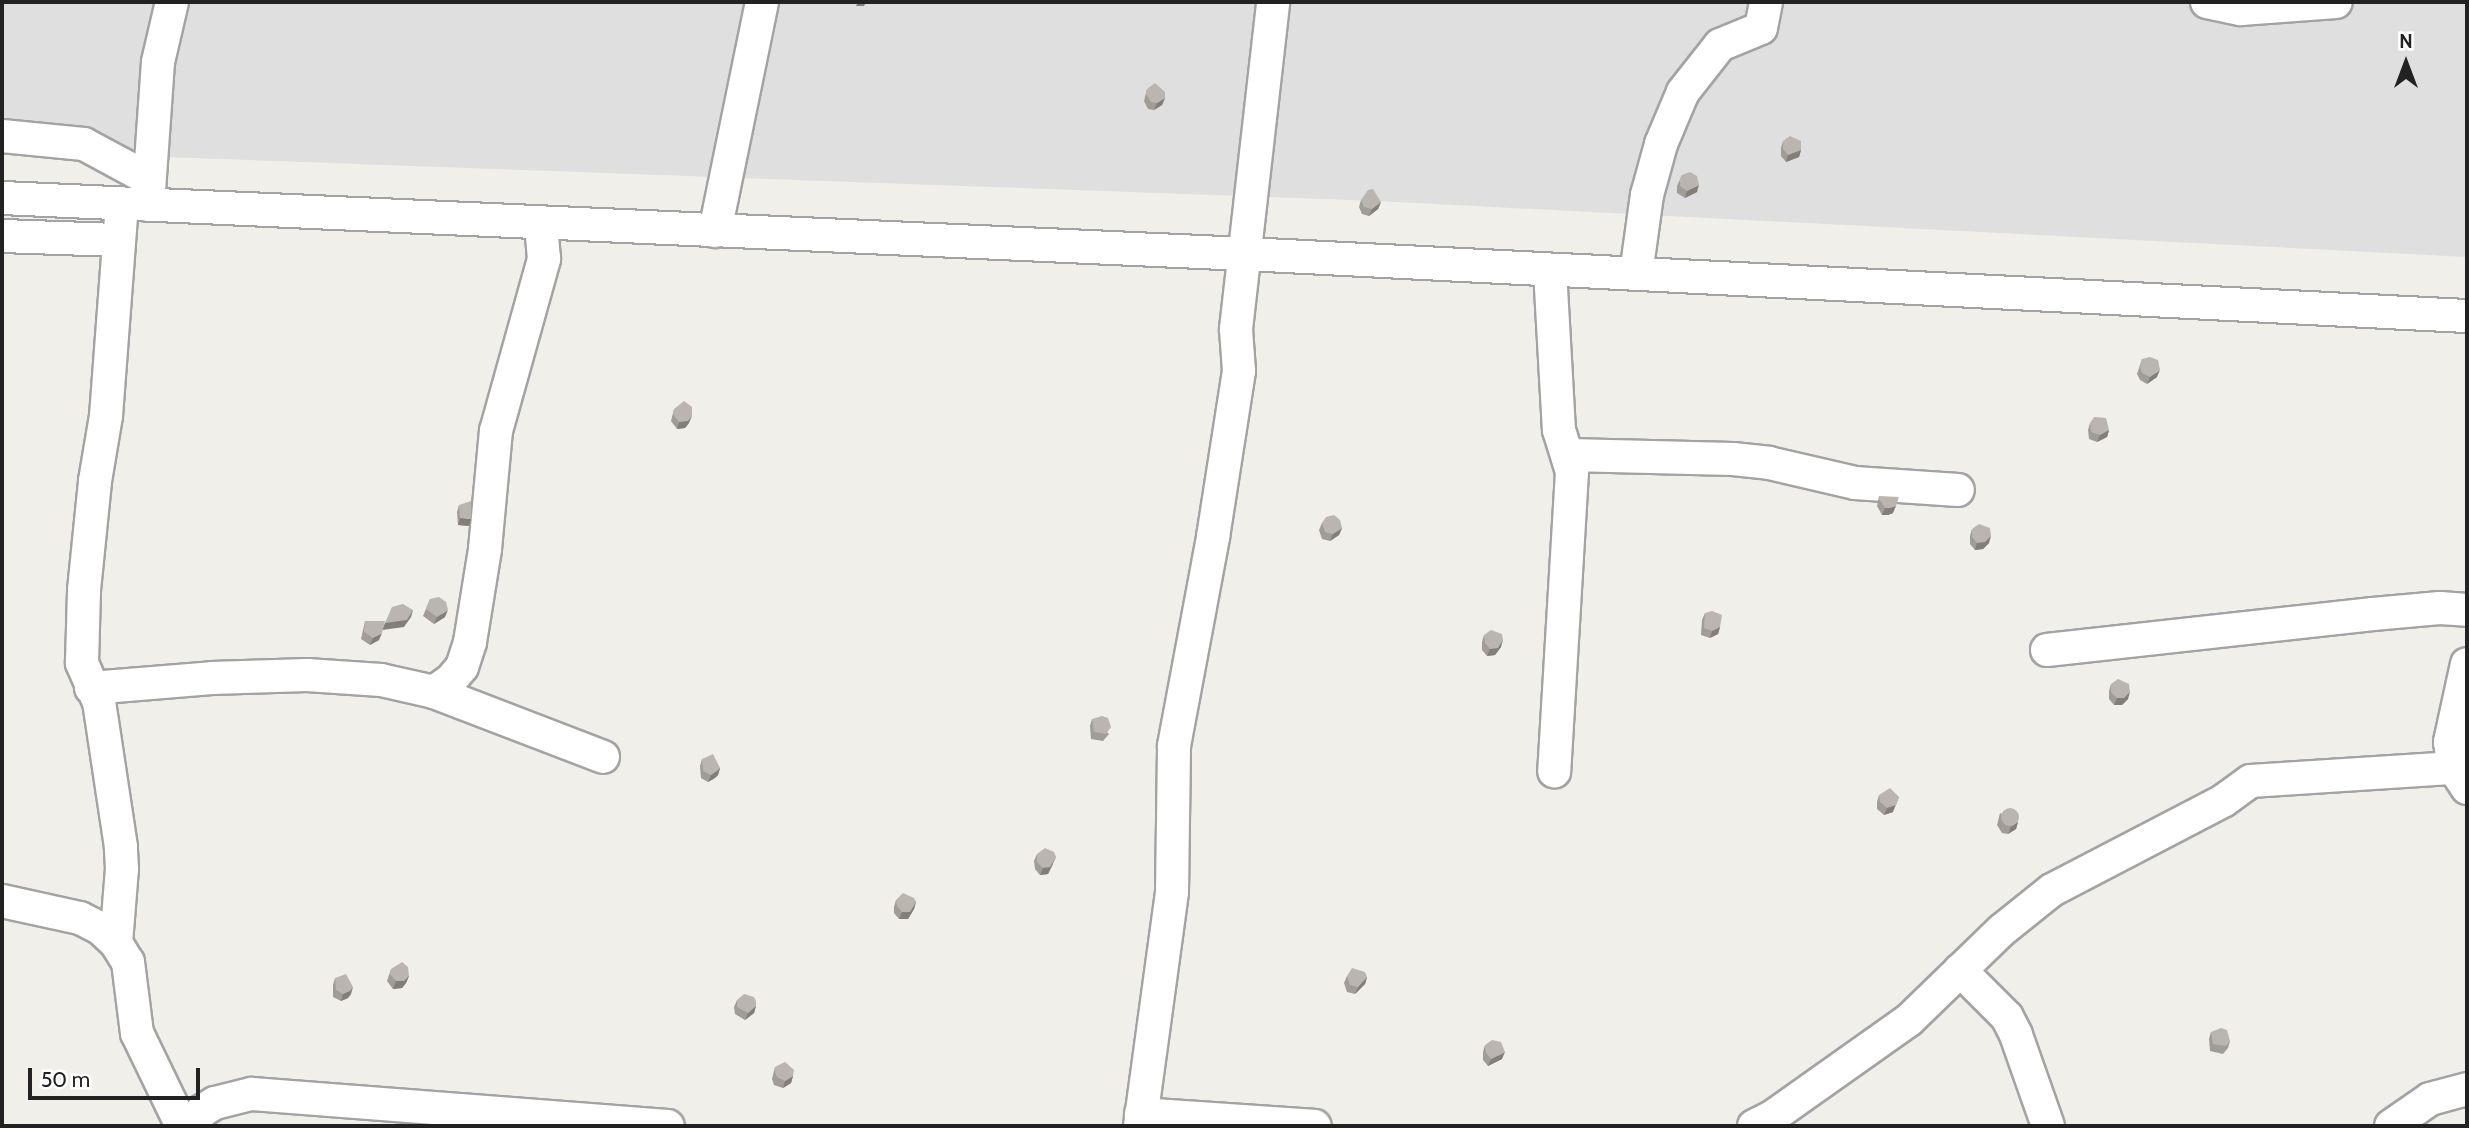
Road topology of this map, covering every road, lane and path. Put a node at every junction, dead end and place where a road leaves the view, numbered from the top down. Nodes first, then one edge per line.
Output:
1 (172, 2) edge
2 (762, 2) edge
3 (1273, 2) edge
4 (1766, 2) edge
5 (2207, 2) edge
6 (2336, 2) edge
7 (2, 136) edge
8 (140, 196) junction
9 (2, 198) edge
10 (541, 223) junction
11 (715, 232) junction
12 (2, 236) edge
13 (120, 240) junction
14 (1246, 254) junction
15 (1550, 270) junction
16 (1636, 274) junction
17 (2467, 316) edge
18 (1569, 455) junction
19 (1958, 490) dead end
20 (2467, 610) edge
21 (2047, 650) dead end
22 (2467, 664) edge
23 (91, 688) junction
24 (434, 692) junction
25 (603, 757) dead end
26 (1554, 771) dead end
27 (2461, 778) edge
28 (2, 901) edge
29 (116, 943) junction
30 (1959, 970) junction
31 (2467, 1089) edge
32 (1140, 1120) edge
33 (182, 1126) edge
34 (190, 1126) edge
35 (668, 1126) edge
36 (1315, 1126) edge
37 (1754, 1126) edge
38 (2048, 1126) edge
39 (2391, 1126) edge

1 - 8 street
2 - 11 street
3 - 14 street
4 - 16 street
5 - 6 street
7 - 8 street
8 - 9 street
8 - 10 street
8 - 13 street
10 - 11 street
10 - 24 street
11 - 14 street
12 - 13 street
13 - 23 street
14 - 15 street
14 - 32 street
15 - 16 street
15 - 18 street
16 - 17 street
18 - 19 street
18 - 26 street
20 - 21 street
22 - 27 street
23 - 24 street
23 - 29 street
24 - 25 street
27 - 30 street
28 - 29 street
29 - 33 street
30 - 37 street
30 - 38 street
31 - 39 street
32 - 36 street
34 - 35 street

